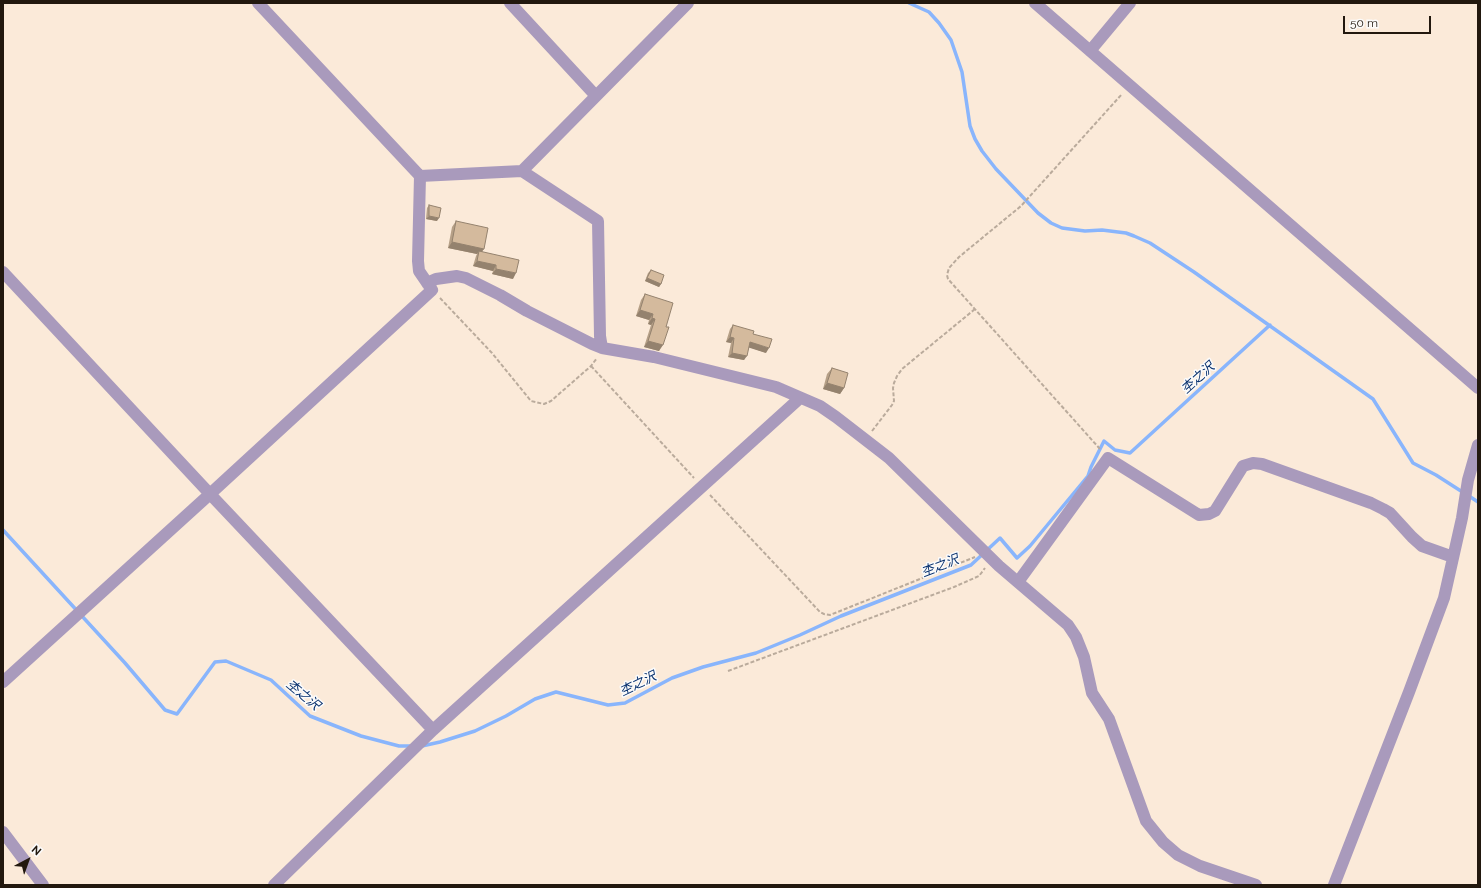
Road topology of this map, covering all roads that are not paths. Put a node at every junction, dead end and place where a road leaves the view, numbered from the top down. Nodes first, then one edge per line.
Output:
1 (258, 3) edge
2 (510, 3) edge
3 (688, 3) edge
4 (1035, 3) edge
5 (1130, 3) edge
6 (1090, 51) junction
7 (596, 96) junction
8 (522, 171) junction
9 (420, 176) junction
10 (3, 272) edge
11 (430, 286) junction
12 (602, 348) junction
13 (1478, 388) edge
14 (800, 398) junction
15 (1478, 445) edge
16 (210, 494) junction
17 (1453, 557) junction
18 (1018, 582) junction
19 (3, 682) edge
20 (433, 730) junction
21 (3, 832) edge
22 (43, 885) edge
23 (275, 885) edge
24 (1256, 885) edge
25 (1334, 885) edge

1 - 9 street
2 - 7 street
3 - 7 street
4 - 6 street
5 - 6 street
6 - 13 street
7 - 8 street
8 - 9 street
8 - 12 street
9 - 11 street
10 - 16 street
11 - 12 street
11 - 16 street
12 - 14 street
14 - 18 street
14 - 20 street
15 - 17 street
16 - 19 street
16 - 20 street
17 - 18 street
17 - 25 street
18 - 24 street
20 - 23 street
21 - 22 street

